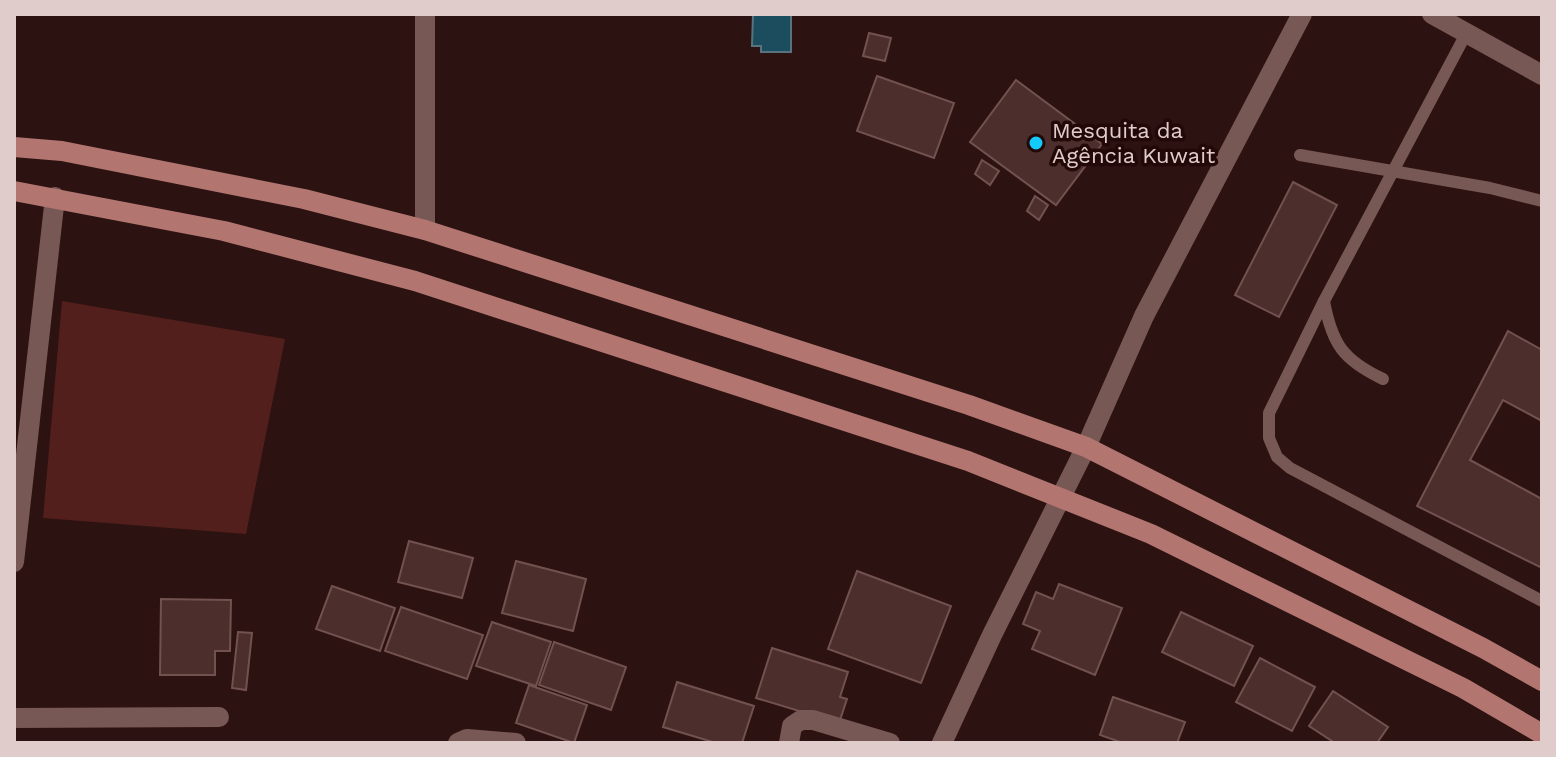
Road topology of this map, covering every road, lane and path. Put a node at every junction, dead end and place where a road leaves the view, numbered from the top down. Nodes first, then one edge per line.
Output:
1 (425, 14) edge
2 (1302, 14) edge
3 (1432, 14) edge
4 (1467, 32) junction
5 (1542, 75) edge
6 (14, 147) edge
7 (1300, 155) dead end
8 (1393, 172) junction
9 (14, 191) edge
10 (55, 197) junction
11 (1542, 201) edge
12 (425, 230) junction
13 (1324, 301) junction
14 (1383, 379) dead end
15 (1086, 447) junction
16 (20, 467) edge
17 (1059, 497) junction
18 (14, 562) edge
19 (1542, 601) edge
20 (1542, 681) edge
21 (219, 717) dead end
22 (14, 718) edge
23 (1542, 734) edge
24 (458, 743) edge
25 (516, 743) edge
26 (789, 743) edge
27 (890, 743) edge
28 (942, 743) edge

1 - 12 street
2 - 15 street
3 - 4 street
4 - 5 street
4 - 8 lane
6 - 12 main road
7 - 8 lane
8 - 11 lane
8 - 13 lane
9 - 10 main road
10 - 16 street
10 - 17 main road
12 - 15 main road
13 - 14 lane
13 - 19 lane
15 - 17 street
15 - 20 main road
16 - 18 street
17 - 23 main road
17 - 28 street
21 - 22 street
24 - 25 street
26 - 27 street

